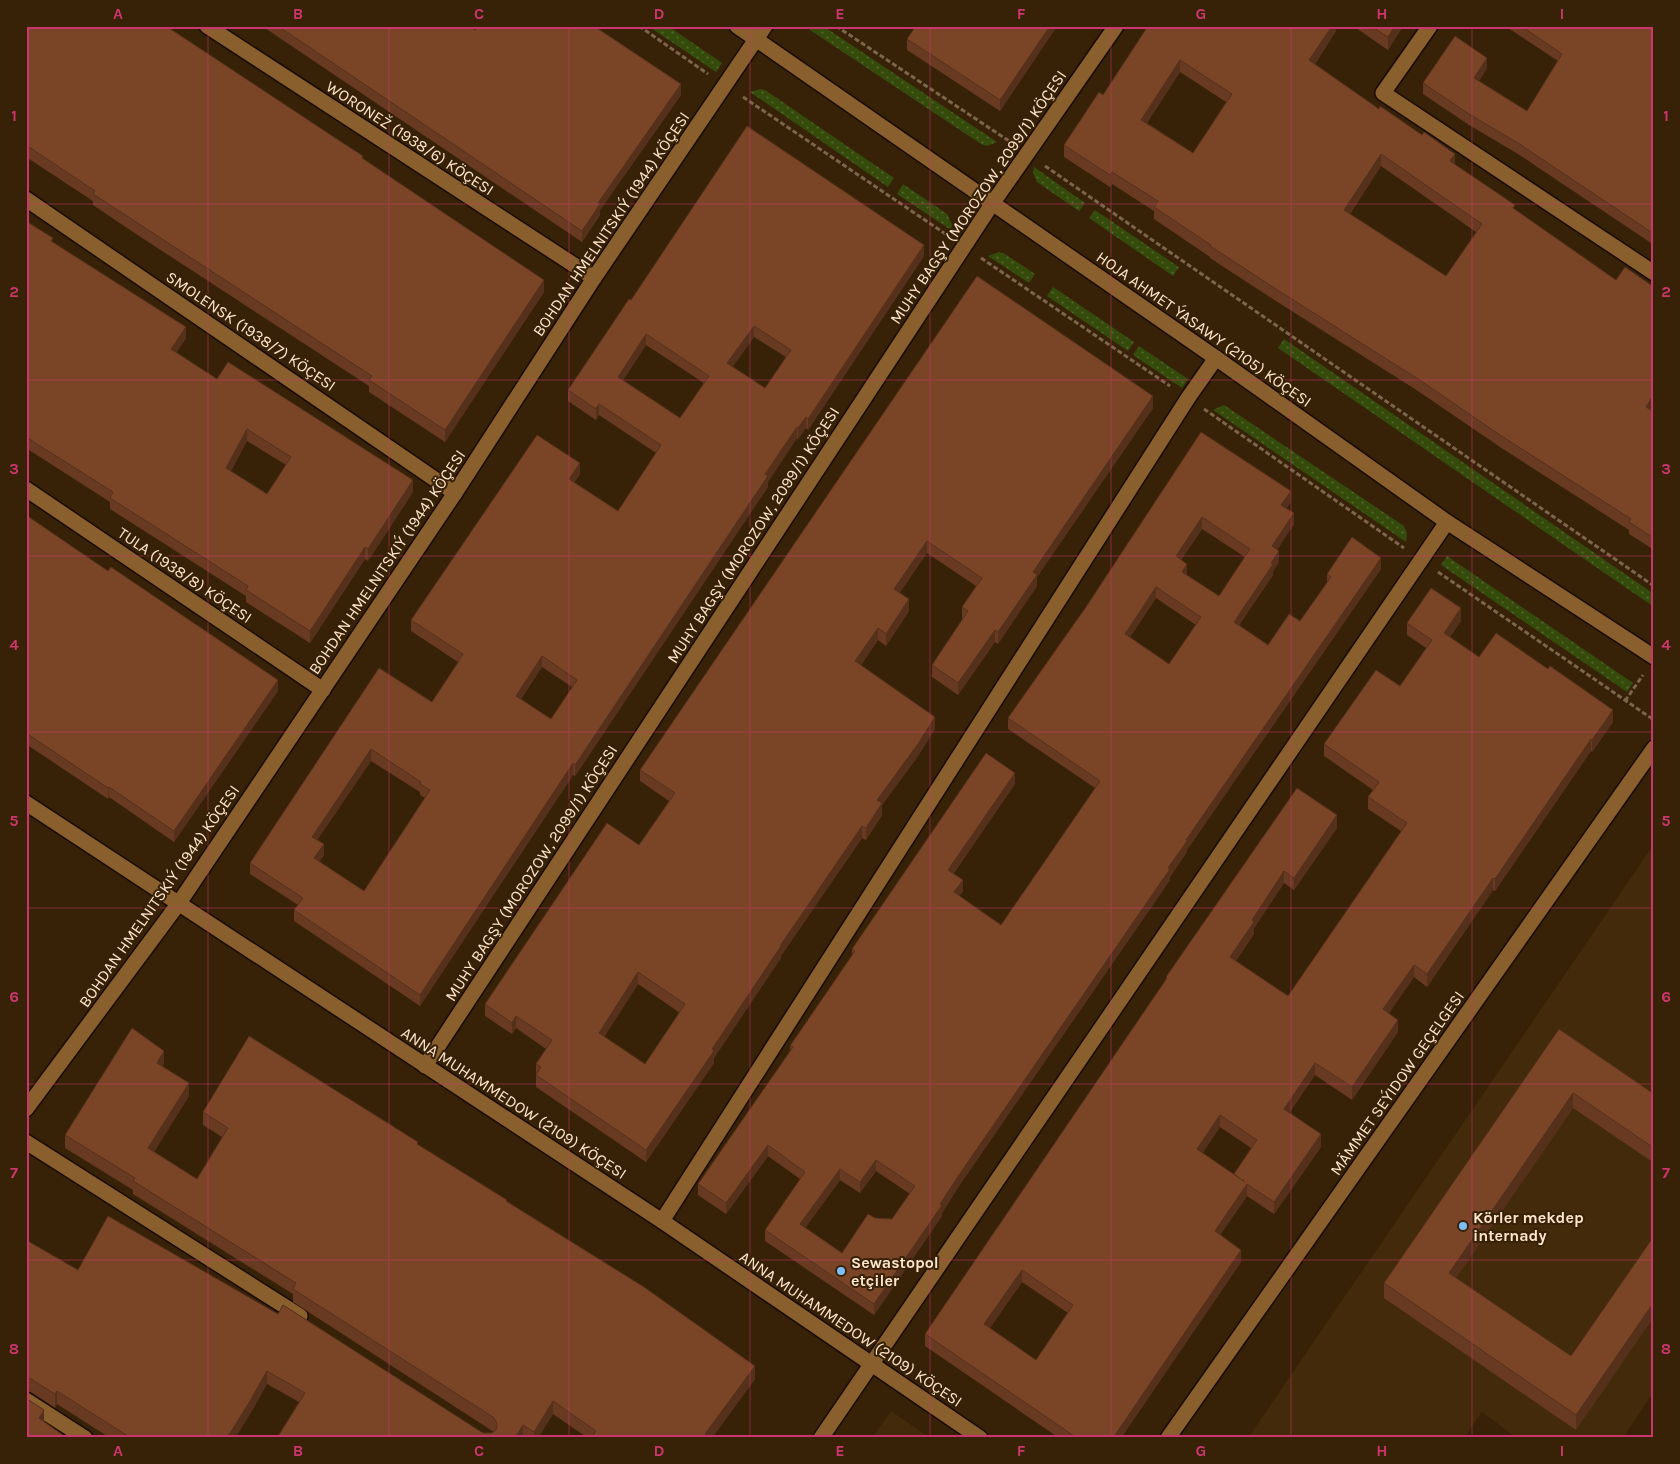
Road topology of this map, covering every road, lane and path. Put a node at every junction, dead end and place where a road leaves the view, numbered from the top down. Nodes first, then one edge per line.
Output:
1 (207, 26) edge
2 (638, 26) edge
3 (737, 26) edge
4 (765, 26) edge
5 (836, 26) edge
6 (1116, 26) edge
7 (1430, 26) edge
8 (756, 40) junction
9 (725, 85) junction
10 (1027, 154) junction
11 (26, 199) edge
12 (992, 204) junction
13 (964, 246) junction
14 (1654, 273) edge
15 (594, 278) junction
16 (1216, 358) junction
17 (1188, 398) junction
18 (26, 489) edge
19 (456, 493) junction
20 (1447, 522) junction
21 (1422, 560) junction
22 (1654, 586) edge
23 (1651, 663) edge
24 (323, 690) junction
25 (1626, 701) junction
26 (1654, 720) edge
27 (1654, 748) edge
28 (26, 803) edge
29 (179, 903) junction
30 (425, 1066) junction
31 (26, 1109) edge
32 (26, 1142) edge
33 (662, 1221) junction
34 (310, 1323) edge
35 (872, 1364) junction
36 (26, 1400) edge
37 (85, 1438) edge
38 (821, 1438) edge
39 (980, 1438) edge
40 (1168, 1438) edge

1 - 15 street, WORONEŽ (1938/6) KÖÇESI
2 - 9 path
3 - 8 street, HOJA AHMET ÝASAWY (2105) KÖÇESI
4 - 8 street, BOHDAN HMELNITSKIÝ (1944) KÖÇESI
5 - 10 path
6 - 10 street, MUHY BAGŞY (MOROZOW, 2099/1) KÖÇESI
7 - 14 street
8 - 9 street, BOHDAN HMELNITSKIÝ (1944) KÖÇESI
8 - 12 street, HOJA AHMET ÝASAWY (2105) KÖÇESI
9 - 13 path
9 - 15 street, BOHDAN HMELNITSKIÝ (1944) KÖÇESI
10 - 12 street, MUHY BAGŞY (MOROZOW, 2099/1) KÖÇESI
10 - 22 path
11 - 19 street, SMOLENSK (1938/7) KÖÇESI
12 - 13 street, MUHY BAGŞY (MOROZOW, 2099/1) KÖÇESI
12 - 16 street, HOJA AHMET ÝASAWY (2105) KÖÇESI
13 - 17 path
13 - 30 street, MUHY BAGŞY (MOROZOW, 2099/1) KÖÇESI
15 - 19 street, BOHDAN HMELNITSKIÝ (1944) KÖÇESI
16 - 17 street
16 - 20 street, HOJA AHMET ÝASAWY (2105) KÖÇESI
17 - 21 path
17 - 33 street
18 - 24 street, TULA (1938/8) KÖÇESI
19 - 24 street, BOHDAN HMELNITSKIÝ (1944) KÖÇESI
20 - 21 street
20 - 23 street, HOJA AHMET ÝASAWY (2105) KÖÇESI
21 - 25 path
21 - 35 street
23 - 25 path
24 - 29 street, BOHDAN HMELNITSKIÝ (1944) KÖÇESI
25 - 26 path
27 - 40 street, MÄMMET SEÝIDOW GEÇELGESI
28 - 29 street, ANNA MUHAMMEDOW (2109) KÖÇESI
29 - 30 street, ANNA MUHAMMEDOW (2109) KÖÇESI
29 - 31 street, BOHDAN HMELNITSKIÝ (1944) KÖÇESI
30 - 33 street, ANNA MUHAMMEDOW (2109) KÖÇESI
32 - 34 street
33 - 35 street, ANNA MUHAMMEDOW (2109) KÖÇESI
35 - 38 street
35 - 39 street, ANNA MUHAMMEDOW (2109) KÖÇESI
36 - 37 street

